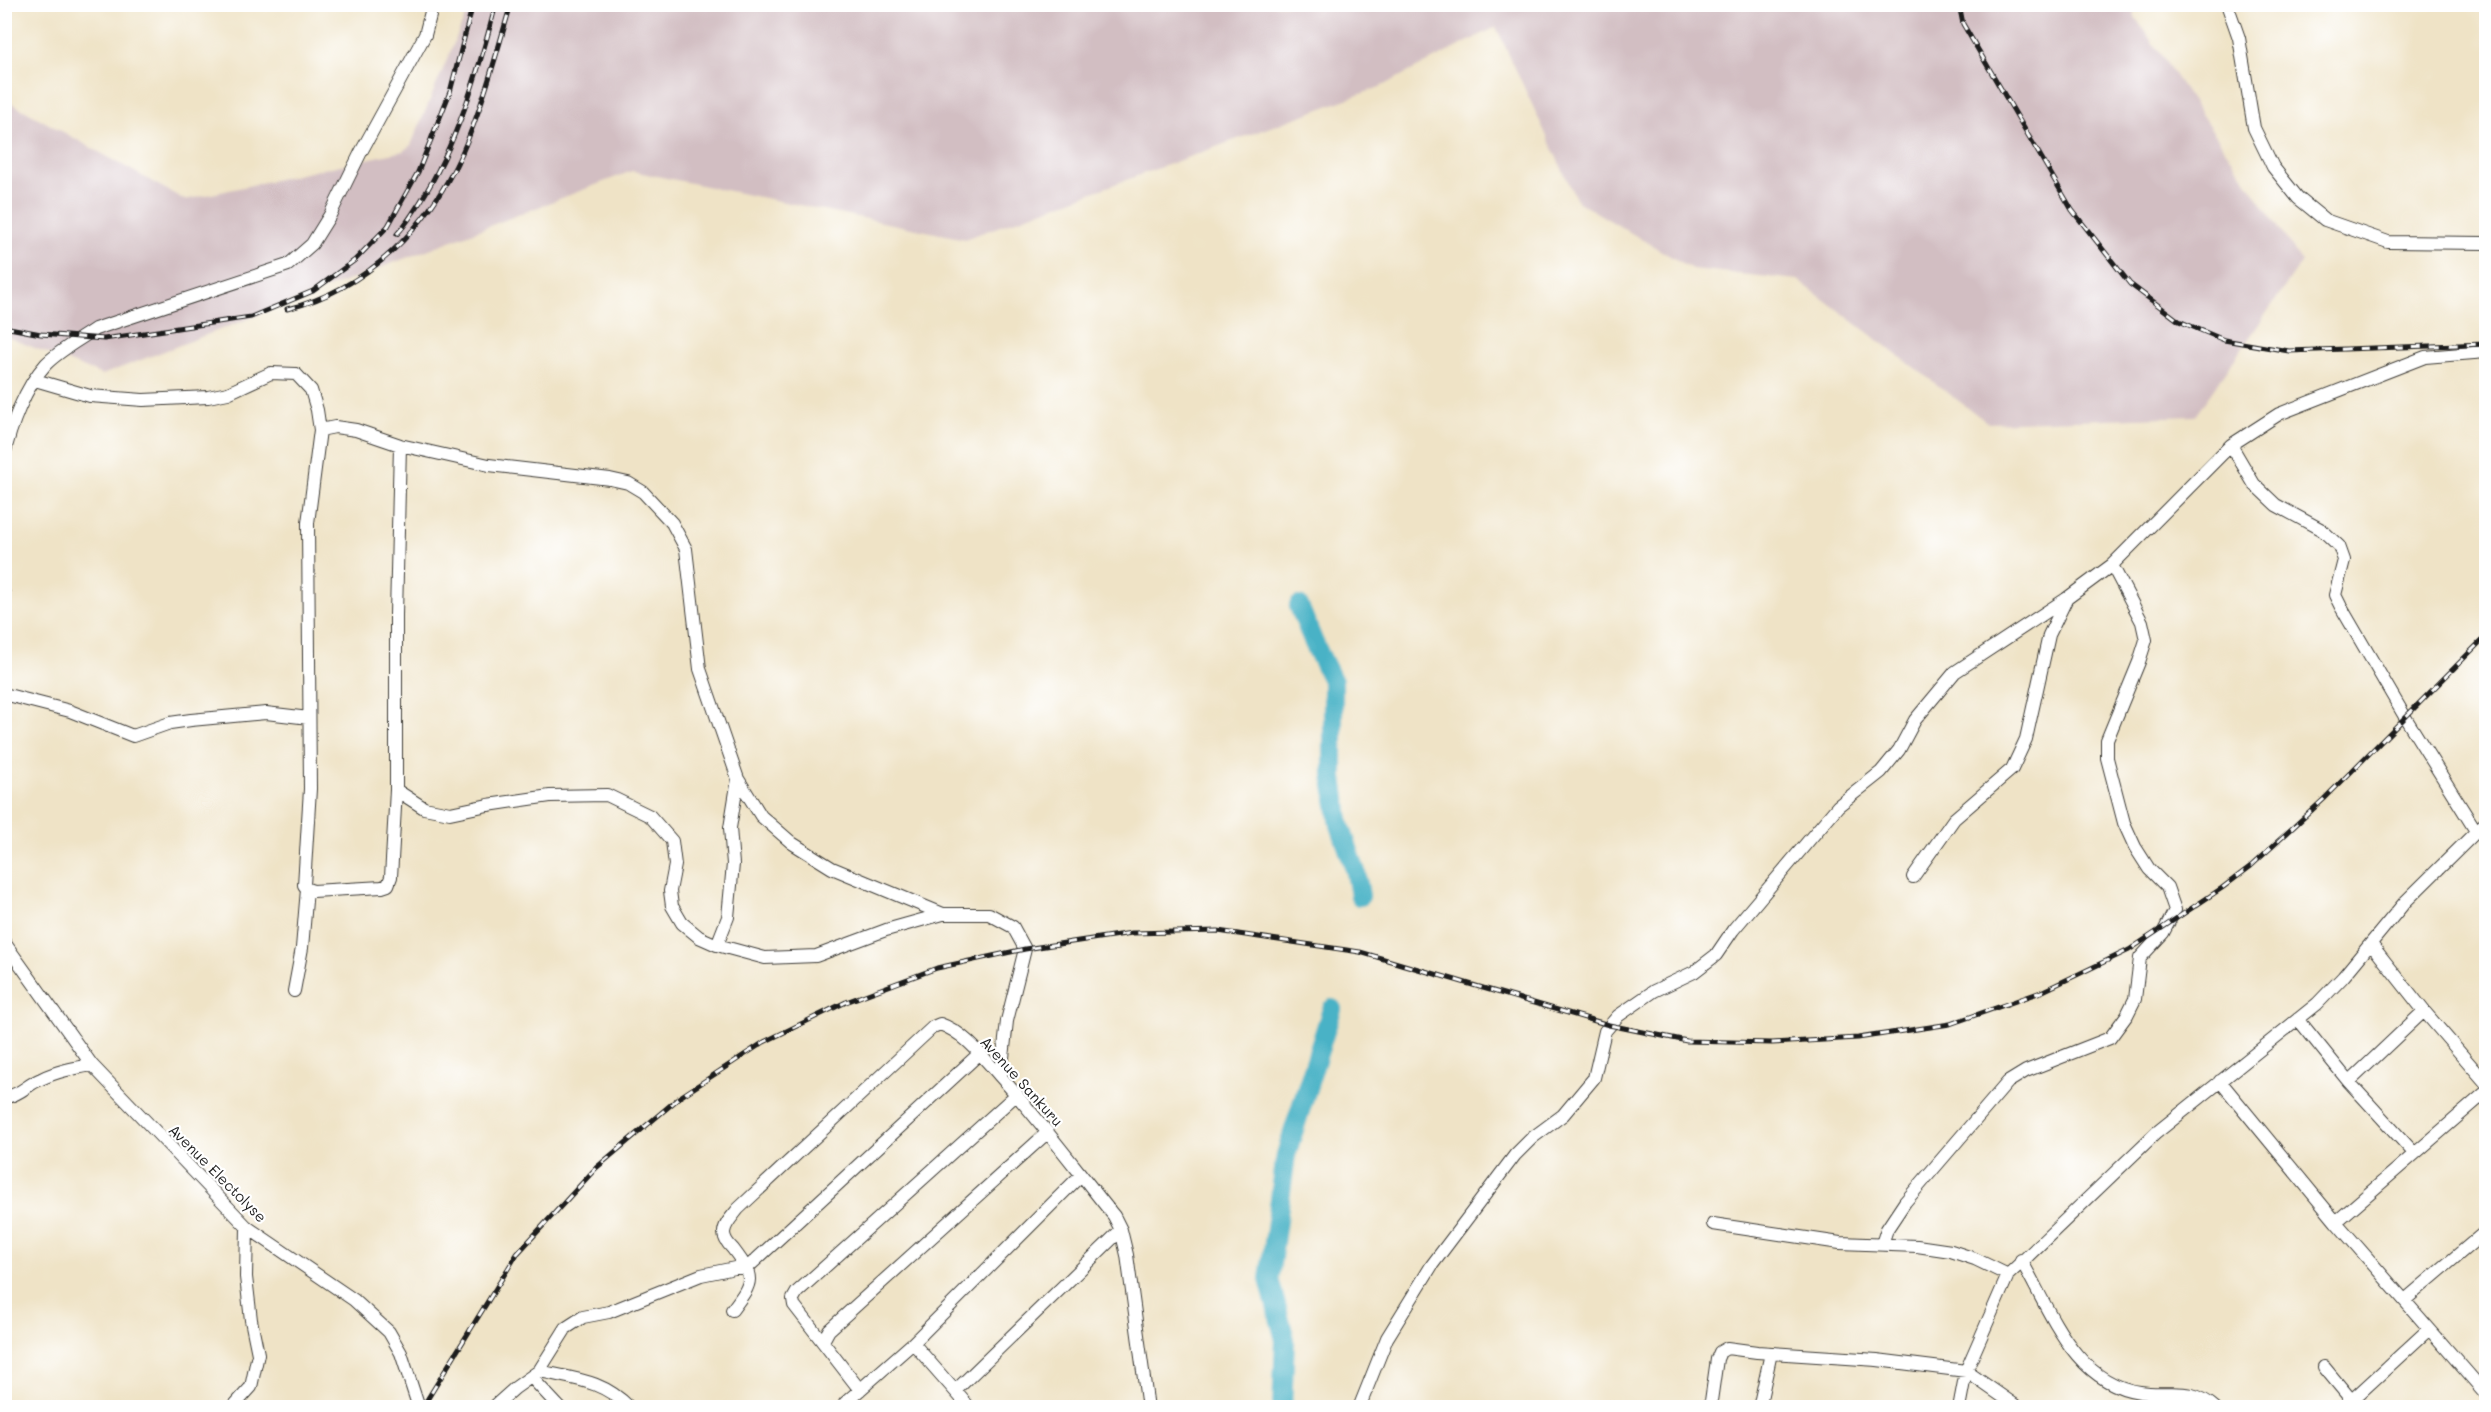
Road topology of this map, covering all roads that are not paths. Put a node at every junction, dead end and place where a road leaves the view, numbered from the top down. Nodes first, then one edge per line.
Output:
1 (433, 4) edge
2 (2227, 4) edge
3 (2487, 243) edge
4 (2487, 352) edge
5 (35, 380) junction
6 (7, 425) edge
7 (320, 430) junction
8 (400, 445) junction
9 (2231, 445) junction
10 (4, 456) edge
11 (2112, 565) junction
12 (4, 594) edge
13 (2066, 599) junction
14 (4, 643) edge
15 (4, 694) edge
16 (309, 718) junction
17 (738, 779) junction
18 (396, 790) junction
19 (2487, 822) edge
20 (2476, 831) junction
21 (1913, 877) dead end
22 (307, 889) junction
23 (943, 914) junction
24 (4, 942) edge
25 (2371, 944) junction
26 (717, 945) junction
27 (294, 991) dead end
28 (2424, 1011) junction
29 (2298, 1019) junction
30 (980, 1053) junction
31 (92, 1065) junction
32 (1001, 1076) junction
33 (2220, 1081) junction
34 (2349, 1082) junction
35 (2487, 1083) edge
36 (2487, 1092) edge
37 (1017, 1094) junction
38 (4, 1095) edge
39 (1048, 1132) junction
40 (2414, 1153) junction
41 (1081, 1175) junction
42 (2336, 1222) junction
43 (1713, 1224) dead end
44 (247, 1227) junction
45 (1121, 1230) junction
46 (2487, 1231) edge
47 (1882, 1244) junction
48 (2021, 1260) junction
49 (747, 1268) junction
50 (2008, 1275) junction
51 (2405, 1300) junction
52 (732, 1310) dead end
53 (2429, 1329) junction
54 (823, 1341) junction
55 (913, 1343) junction
56 (1771, 1353) junction
57 (2324, 1367) dead end
58 (1966, 1371) junction
59 (535, 1375) junction
60 (860, 1390) junction
61 (955, 1391) junction
62 (2487, 1394) edge
63 (2355, 1404) edge
64 (232, 1407) edge
65 (418, 1407) edge
66 (497, 1407) edge
67 (560, 1407) edge
68 (630, 1407) edge
69 (844, 1407) edge
70 (970, 1407) edge
71 (1148, 1407) edge
72 (1359, 1407) edge
73 (1710, 1407) edge
74 (1759, 1407) edge
75 (1959, 1407) edge
76 (2019, 1407) edge
77 (2215, 1407) edge

1 - 5 street
2 - 3 street
4 - 9 street
5 - 6 street
5 - 7 street
6 - 10 street
7 - 8 street
7 - 16 street
8 - 17 street
8 - 18 street
9 - 11 street
9 - 20 street
11 - 13 street
11 - 47 street
12 - 14 street
13 - 21 street
13 - 72 street
15 - 16 street
16 - 22 street
17 - 23 street
17 - 26 street
18 - 22 street
18 - 26 street
19 - 20 street
20 - 25 street
22 - 27 street
23 - 26 street
23 - 32 street
24 - 31 street, Avenue Electolyse
25 - 28 street
25 - 29 street
28 - 34 street
28 - 35 street
29 - 33 street
29 - 34 street
30 - 32 street, Avenue Sankuru
30 - 49 street
30 - 49 street, Avenue Sankuru
31 - 38 street
31 - 44 street, Avenue Electolyse
32 - 37 street, Avenue Sankuru
33 - 42 street
33 - 48 street
34 - 40 street
36 - 40 street
37 - 39 street, Avenue Sankuru
37 - 54 street
39 - 41 street, Avenue Sankuru
39 - 54 street
40 - 42 street
41 - 45 street, Avenue Sankuru
41 - 55 street
42 - 51 street
43 - 47 street
44 - 64 street
44 - 65 street, Avenue Electolyse
45 - 61 street
45 - 71 street, Avenue Sankuru
46 - 51 street
47 - 50 street
48 - 50 street
48 - 77 street
49 - 52 street
49 - 59 street
50 - 58 street
51 - 53 street
53 - 62 street
53 - 63 street
54 - 60 street
55 - 60 street
55 - 61 street
56 - 58 street
56 - 73 street
56 - 74 street
57 - 63 street
58 - 75 street
58 - 76 street
59 - 66 street
59 - 67 street
59 - 68 street
60 - 69 street
61 - 70 street

